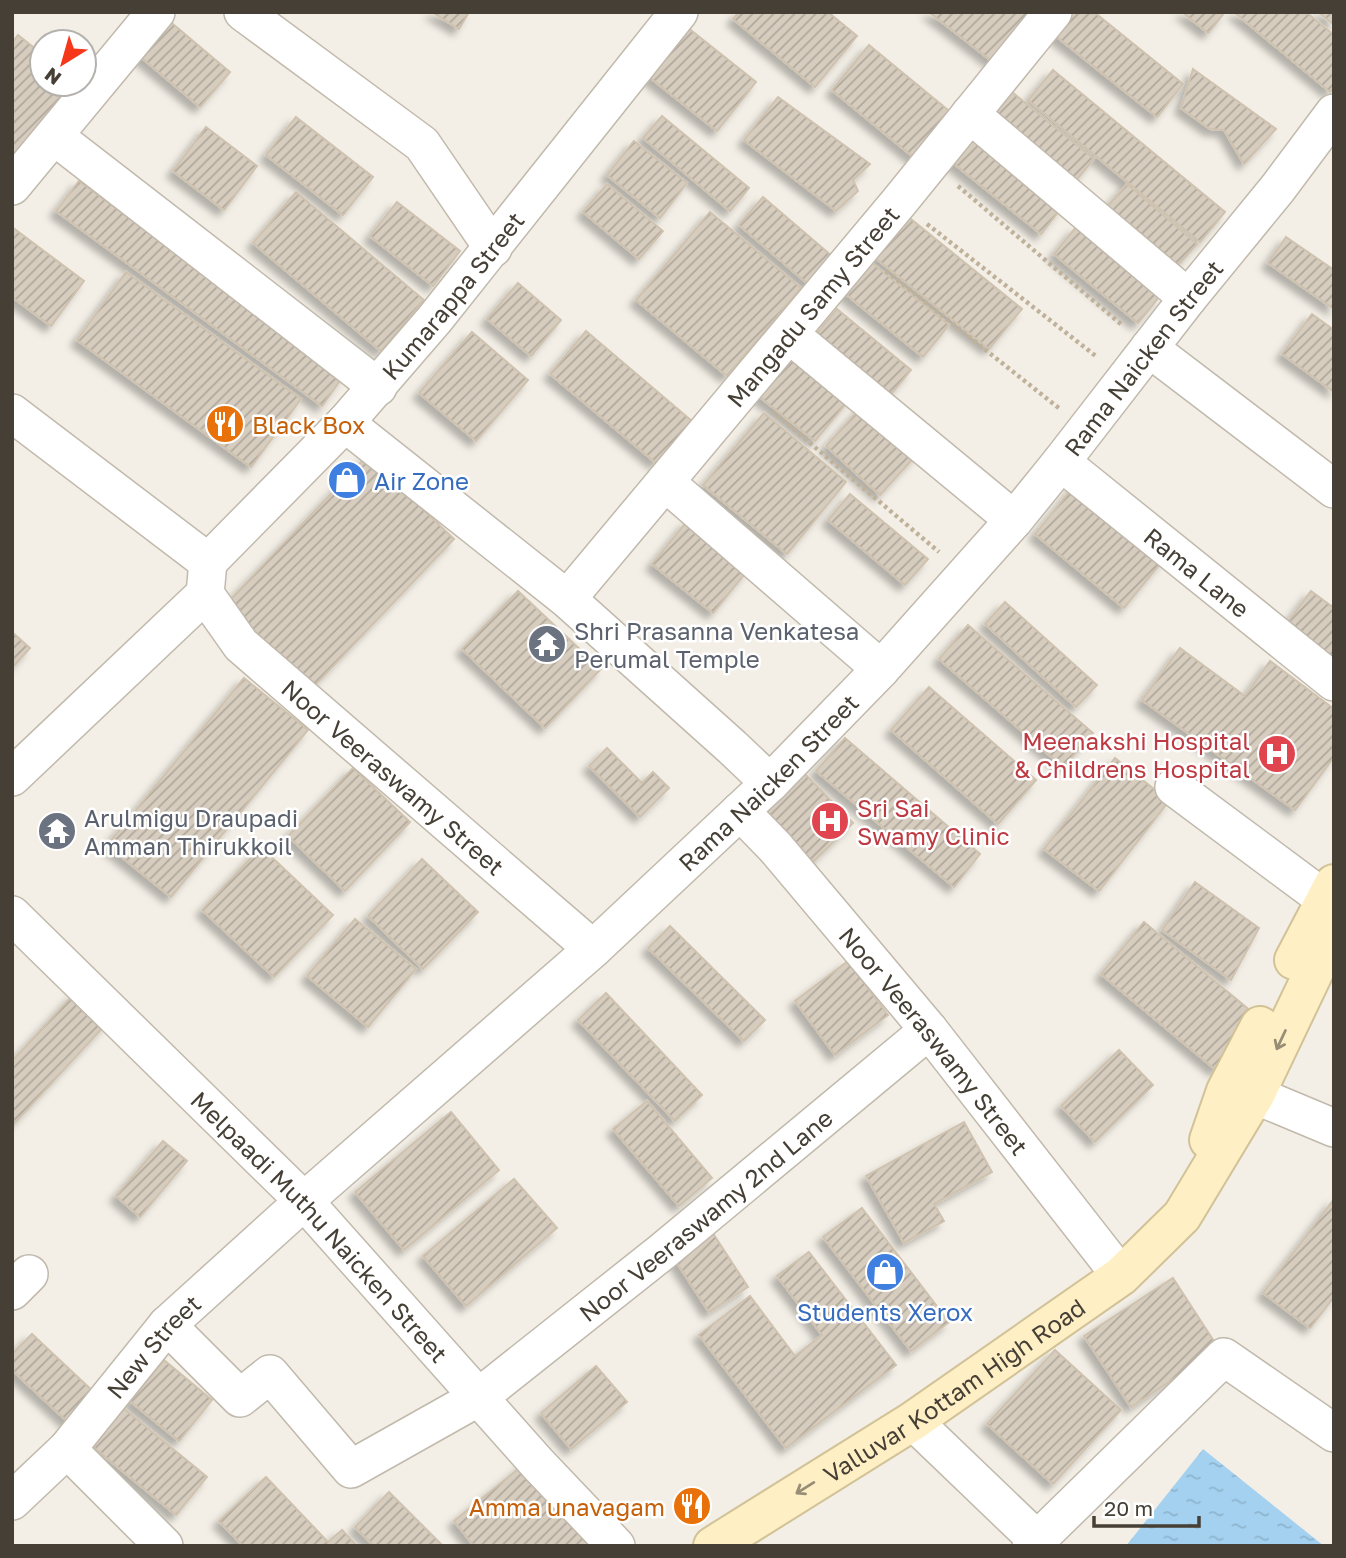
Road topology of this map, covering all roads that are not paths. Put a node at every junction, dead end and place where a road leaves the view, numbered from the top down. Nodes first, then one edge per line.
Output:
1 (156, 12) edge
2 (243, 12) edge
3 (679, 12) edge
4 (1053, 12) edge
5 (1334, 113) edge
6 (970, 114) junction
7 (54, 136) junction
8 (12, 186) edge
9 (493, 248) junction
10 (1188, 298) junction
11 (789, 334) junction
12 (1149, 348) junction
13 (377, 387) junction
14 (12, 413) edge
15 (345, 423) junction
16 (1061, 462) junction
17 (665, 482) junction
18 (1334, 489) edge
19 (1014, 520) junction
20 (206, 578) junction
21 (567, 599) junction
22 (881, 669) junction
23 (1334, 682) edge
24 (12, 777) edge
25 (770, 783) junction
26 (1174, 787) dead end
27 (740, 811) junction
28 (1331, 906) edge
29 (12, 915) edge
30 (593, 949) junction
31 (929, 1030) junction
32 (1255, 1095) junction
33 (1334, 1128) edge
34 (304, 1201) junction
35 (1182, 1216) junction
36 (1121, 1276) junction
37 (167, 1325) junction
38 (479, 1397) junction
39 (913, 1421) junction
40 (1334, 1433) edge
41 (67, 1449) junction
42 (12, 1502) edge
43 (1034, 1543) edge
44 (164, 1546) edge
45 (616, 1546) edge
46 (713, 1546) edge

1 - 7 street
2 - 9 street
3 - 9 street, Kumarappa Street
4 - 6 street, Mangadu Samy Street
5 - 10 street, Rama Naicken Street
6 - 10 street
6 - 11 street, Mangadu Samy Street
7 - 8 street
7 - 13 street
9 - 13 street, Kumarappa Street
10 - 12 street, Rama Naicken Street
11 - 17 street, Mangadu Samy Street
11 - 19 street
12 - 16 street, Rama Naicken Street
12 - 18 street
13 - 15 street, Kumarappa Street
14 - 20 street, Noor Veeraswamy Street
15 - 20 street, Kumarappa Street
15 - 21 street
16 - 19 street, Rama Naicken Street
16 - 23 street, Rama Lane
17 - 21 street, Mangadu Samy Street
17 - 22 street
19 - 22 street, Rama Naicken Street
20 - 24 street
20 - 30 street, Noor Veeraswamy Street
21 - 25 street
22 - 25 street, Rama Naicken Street
25 - 27 street, Rama Naicken Street
26 - 28 street
27 - 30 street, Rama Naicken Street
27 - 31 street, Noor Veeraswamy Street
28 -> 32 main road, Valluvar Kottam High Road
28 - 35 main road, Valluvar Kottam High Road
29 - 34 street, Melpaadi Muthu Naicken Street
30 - 34 street, Rama Naicken Street
31 - 36 street, Noor Veeraswamy Street
31 - 38 street, Noor Veeraswamy 2nd Lane
32 - 33 street
32 - 35 main road, Valluvar Kottam High Road
34 - 37 street, New Street
34 - 38 street, Melpaadi Muthu Naicken Street
35 - 36 main road, Valluvar Kottam High Road
36 - 39 main road, Valluvar Kottam High Road
37 - 38 street, Noor Veeraswamy 2nd Lane
37 - 41 street, New Street
38 - 45 street, Melpaadi Muthu Naicken Street
39 - 43 street
39 -> 46 main road, Valluvar Kottam High Road
40 - 43 street
41 - 42 street, New Street
41 - 44 street

